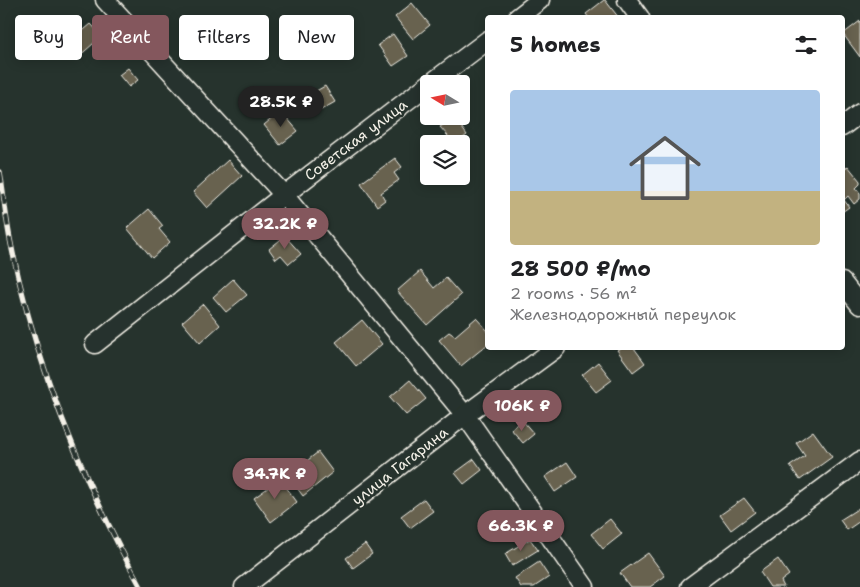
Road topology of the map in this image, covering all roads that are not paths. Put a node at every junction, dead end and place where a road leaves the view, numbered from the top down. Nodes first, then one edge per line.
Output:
1 (105, 0) edge
2 (540, 0) edge
3 (627, 0) edge
4 (521, 15) edge
5 (638, 15) edge
6 (485, 42) edge
7 (441, 75) edge
8 (420, 91) edge
9 (860, 113) edge
10 (845, 124) edge
11 (284, 195) junction
12 (845, 286) edge
13 (860, 305) edge
14 (95, 344) dead end
15 (553, 350) edge
16 (465, 415) junction
17 (860, 461) edge
18 (244, 587) edge
19 (585, 587) edge
20 (690, 587) edge

1 - 11 street
2 - 4 street
3 - 5 street
6 - 7 street, Советская улица
8 - 11 street, Советская улица
9 - 10 street
11 - 14 street, Советская улица
11 - 16 street
12 - 13 street
15 - 16 street, улица Гагарина
16 - 18 street, улица Гагарина
16 - 19 street
17 - 20 street

